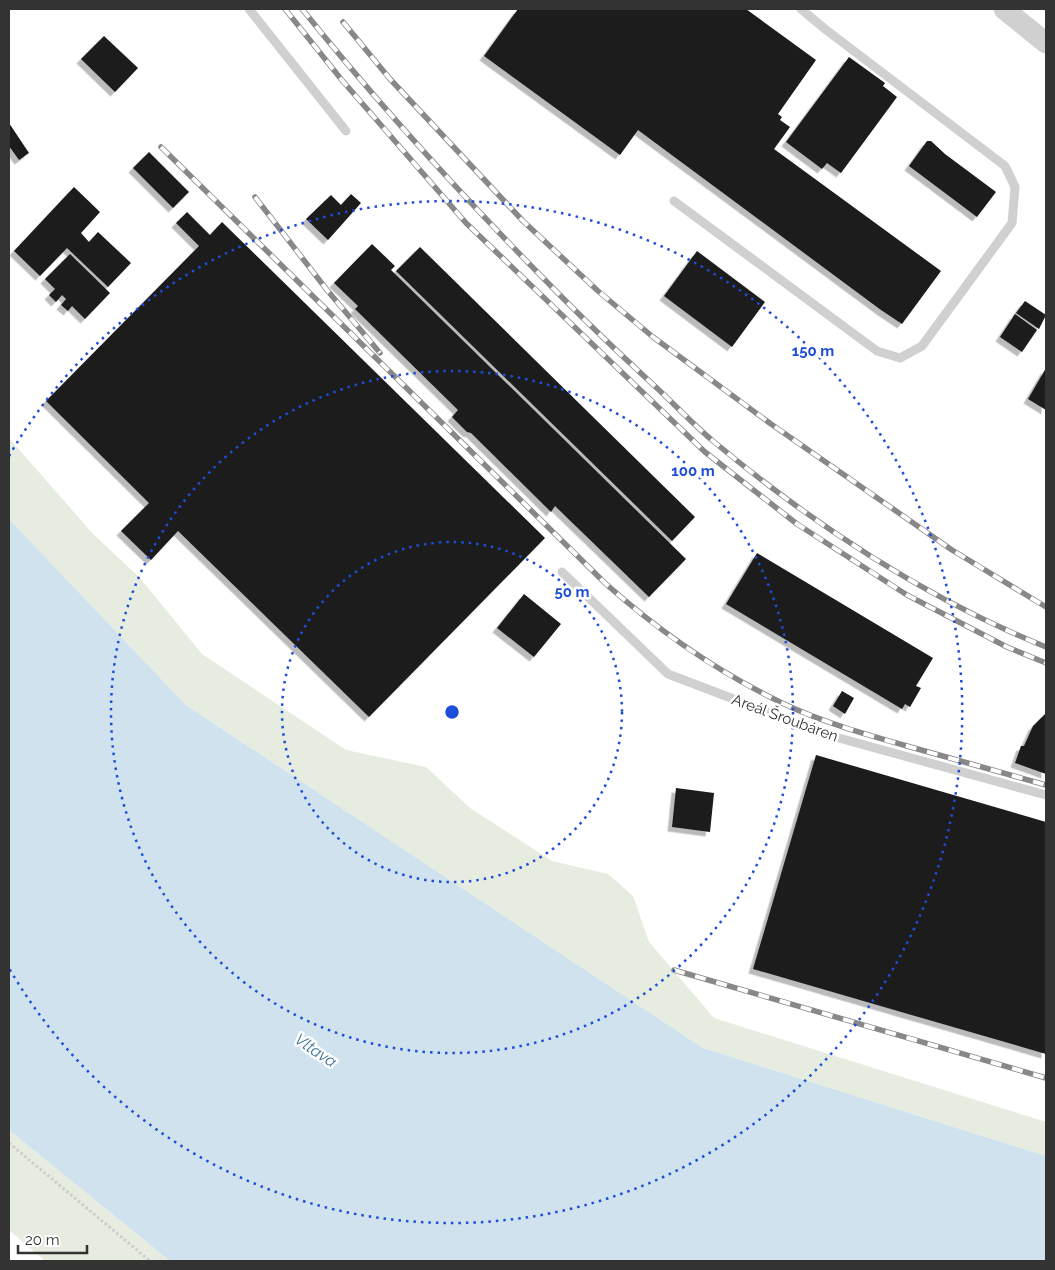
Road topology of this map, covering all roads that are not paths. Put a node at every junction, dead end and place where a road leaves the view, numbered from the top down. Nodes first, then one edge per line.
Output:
1 (249, 9) edge
2 (801, 9) edge
3 (1004, 9) edge
4 (1046, 43) edge
5 (346, 131) dead end
6 (674, 201) dead end
7 (562, 572) dead end
8 (1046, 795) edge

1 - 5 lane
2 - 6 lane
3 - 4 street
7 - 8 lane, Areál Šroubáren

